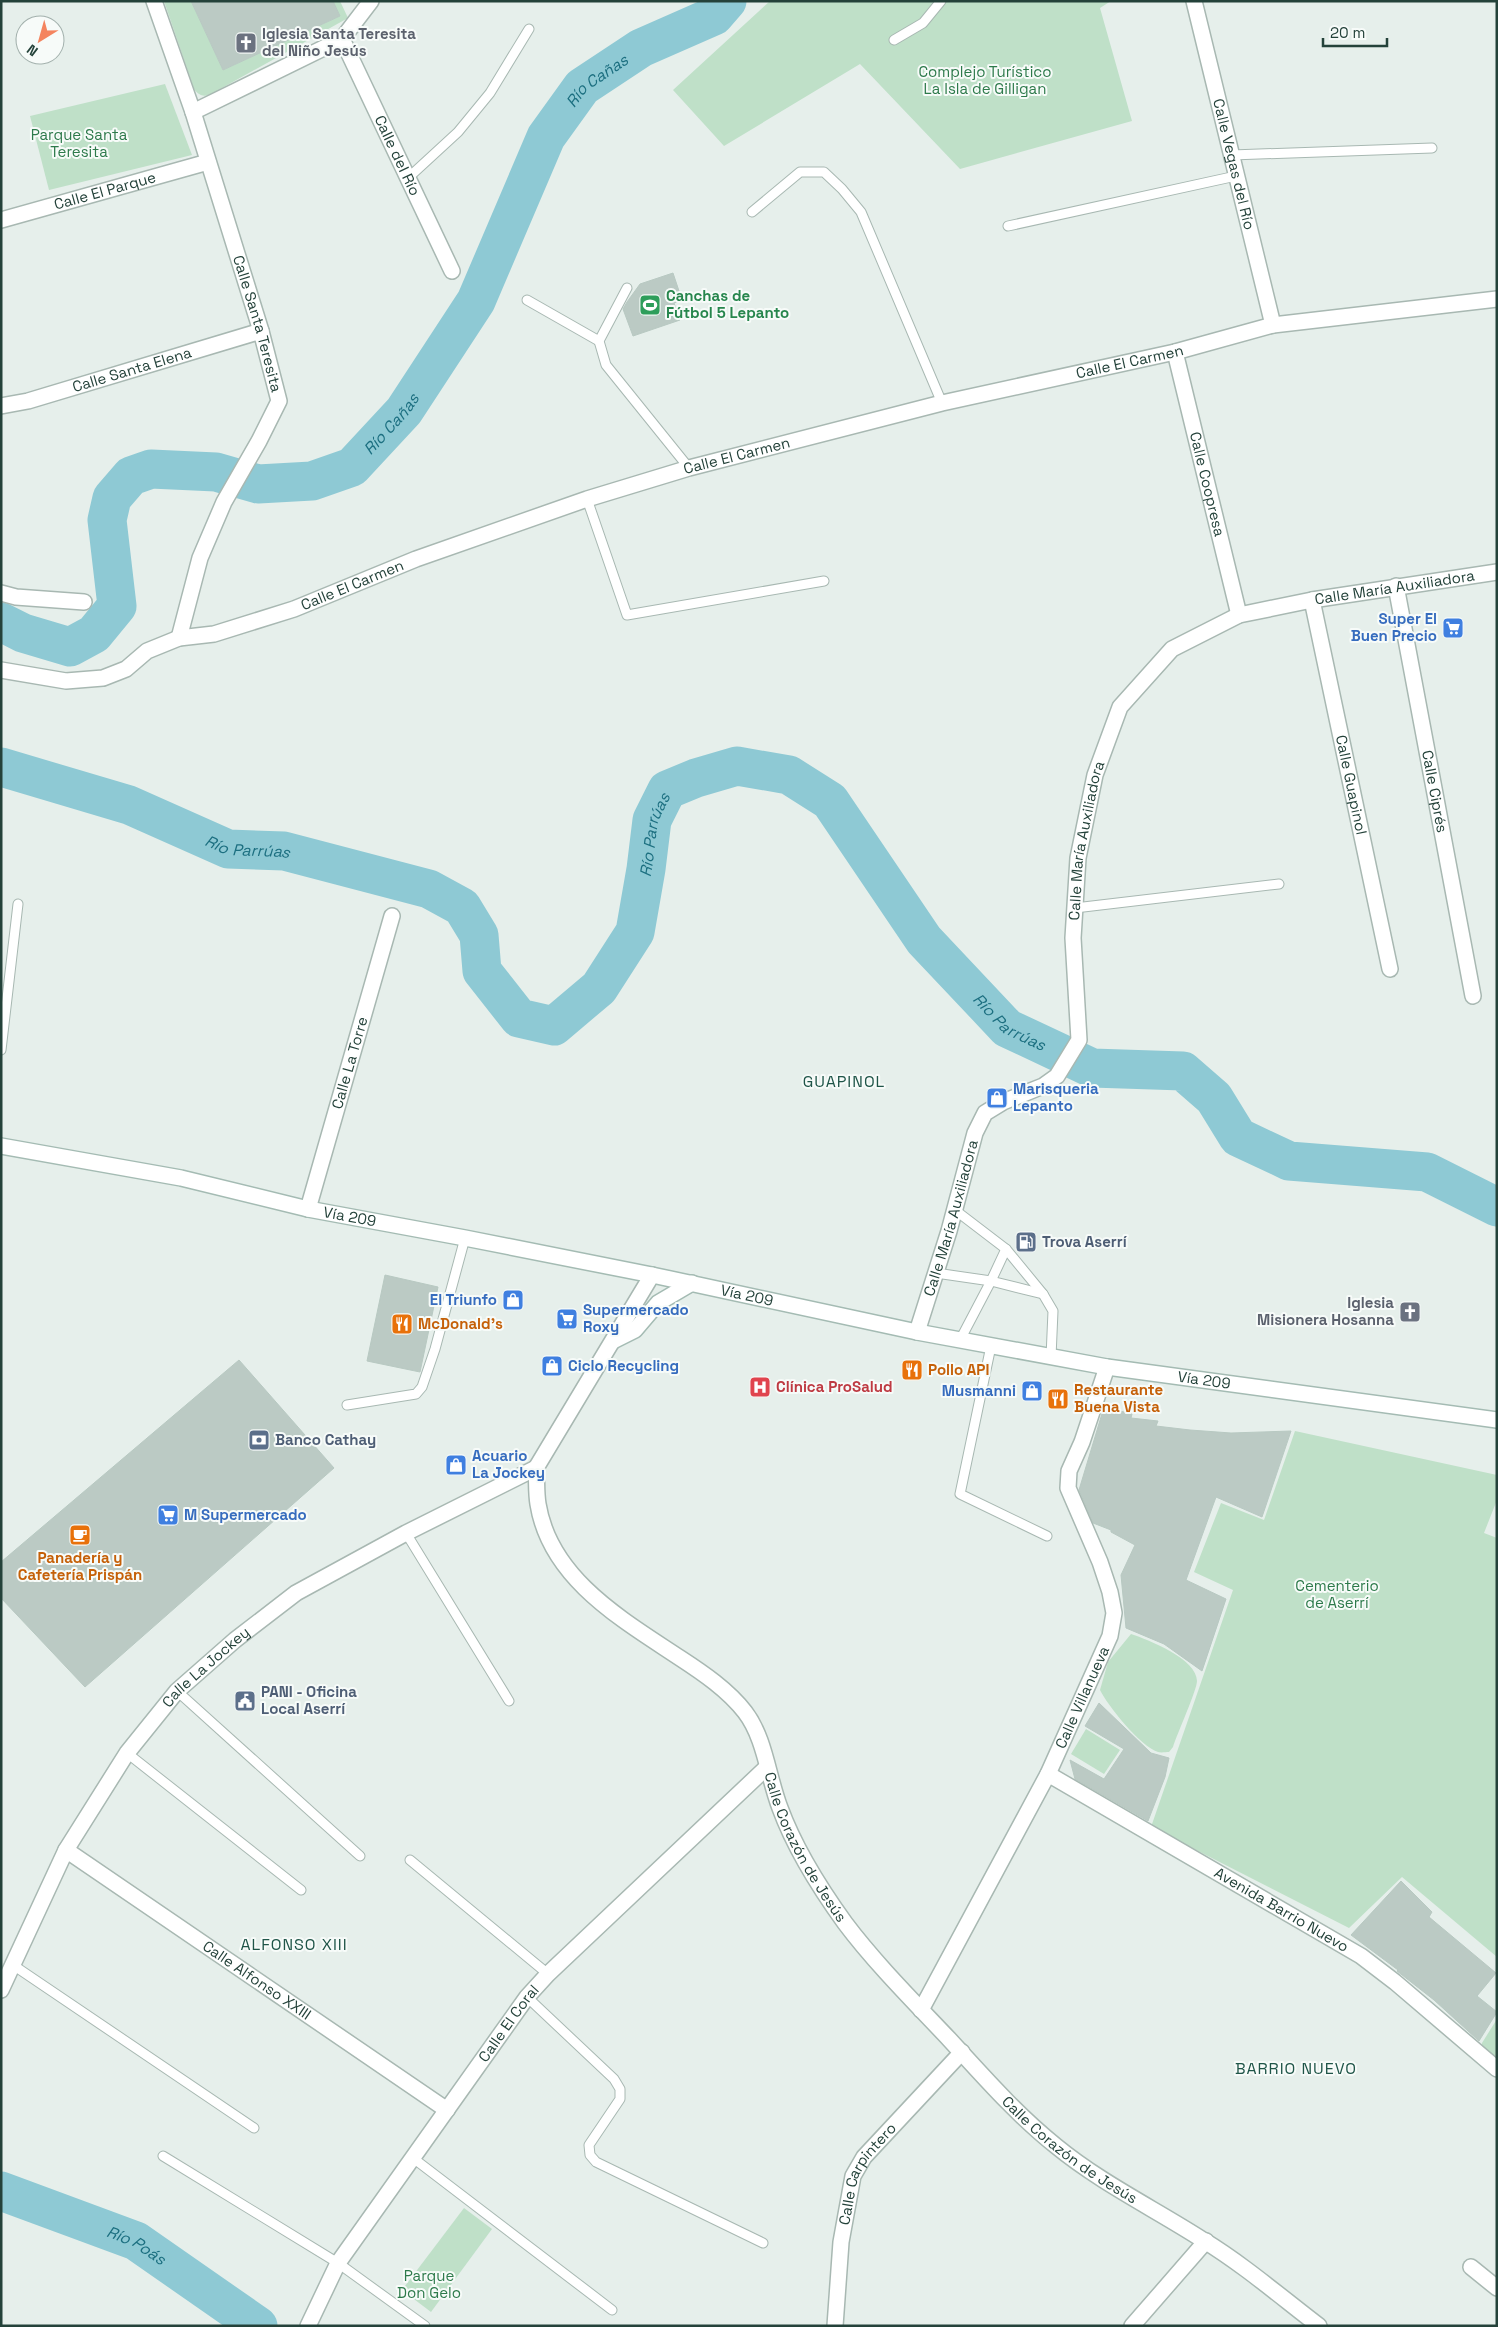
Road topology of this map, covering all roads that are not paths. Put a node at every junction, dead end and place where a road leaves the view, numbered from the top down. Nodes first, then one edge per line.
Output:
1 (154, 1) edge
2 (371, 1) edge
3 (941, 1) edge
4 (1194, 1) edge
5 (529, 29) dead end
6 (342, 39) junction
7 (894, 40) dead end
8 (193, 112) junction
9 (1432, 148) dead end
10 (1232, 155) junction
11 (208, 162) junction
12 (1236, 176) junction
13 (408, 178) junction
14 (752, 212) dead end
15 (1, 220) edge
16 (1008, 226) dead end
17 (452, 271) dead end
18 (627, 288) dead end
19 (1497, 298) edge
20 (527, 300) dead end
21 (1273, 325) junction
22 (261, 331) junction
23 (600, 341) junction
24 (1175, 352) junction
25 (942, 403) junction
26 (1, 406) edge
27 (689, 468) junction
28 (587, 499) junction
29 (1497, 572) edge
30 (824, 581) dead end
31 (1396, 586) junction
32 (1, 593) edge
33 (1312, 600) junction
34 (84, 602) dead end
35 (1239, 615) junction
36 (179, 638) junction
37 (1, 670) edge
38 (1279, 884) dead end
39 (18, 904) dead end
40 (1075, 908) junction
41 (392, 916) dead end
42 (1390, 969) dead end
43 (1473, 996) dead end
44 (1, 1050) edge
45 (1, 1146) edge
46 (308, 1209) junction
47 (955, 1210) junction
48 (465, 1238) junction
49 (1006, 1249) junction
50 (936, 1273) junction
51 (652, 1275) junction
52 (991, 1282) junction
53 (692, 1283) junction
54 (1043, 1294) junction
55 (917, 1332) junction
56 (960, 1340) junction
57 (613, 1341) junction
58 (991, 1346) junction
59 (1051, 1357) junction
60 (1107, 1368) junction
61 (347, 1405) dead end
62 (1497, 1420) edge
63 (536, 1468) junction
64 (406, 1533) junction
65 (1048, 1536) dead end
66 (177, 1691) junction
67 (509, 1701) dead end
68 (127, 1753) junction
69 (766, 1767) junction
70 (1048, 1774) junction
71 (66, 1850) junction
72 (360, 1856) dead end
73 (410, 1860) dead end
74 (301, 1890) dead end
75 (13, 1965) junction
76 (548, 1974) junction
77 (1, 1990) edge
78 (527, 1997) junction
79 (921, 2010) junction
80 (962, 2052) junction
81 (1497, 2069) edge
82 (447, 2110) junction
83 (254, 2128) dead end
84 (163, 2156) dead end
85 (413, 2158) junction
86 (1206, 2241) junction
87 (762, 2243) dead end
88 (338, 2263) junction
89 (1471, 2267) dead end
90 (1497, 2288) edge
91 (612, 2310) dead end
92 (308, 2326) edge
93 (425, 2326) edge
94 (835, 2326) edge
95 (1132, 2326) edge
96 (1320, 2326) edge

1 - 8 street, Calle Santa Teresita
2 - 6 street
3 - 7 lane
4 - 10 street, Calle Vegas del Río
5 - 13 lane
6 - 8 street
6 - 13 street, Calle del Río
8 - 11 street, Calle Santa Teresita
9 - 10 lane
10 - 12 street, Calle Vegas del Río
11 - 15 street, Calle El Parque
11 - 22 street, Calle Santa Teresita
12 - 16 lane
12 - 21 street, Calle Vegas del Río
13 - 17 street, Calle del Río
14 - 25 lane
18 - 23 lane
19 - 21 street, Calle El Carmen
20 - 23 lane
21 - 24 street, Calle El Carmen
22 - 26 street, Calle Santa Elena
22 - 36 street, Calle Santa Teresita
23 - 27 lane
24 - 25 street, Calle El Carmen
24 - 35 street, Calle Coopresa
25 - 27 street, Calle El Carmen
27 - 28 street, Calle El Carmen
28 - 30 lane
28 - 36 street, Calle El Carmen
29 - 31 street, Calle María Auxiliadora
31 - 33 street, Calle María Auxiliadora
31 - 43 street, Calle Ciprés
32 - 34 street
33 - 35 street, Calle María Auxiliadora
33 - 42 street, Calle Guapinol
35 - 40 street, Calle María Auxiliadora
36 - 37 street, Calle El Carmen
38 - 40 lane
39 - 44 lane
40 - 47 street, Calle María Auxiliadora
41 - 46 street, Calle La Torre
45 - 46 street, Vía 209
46 - 48 street, Vía 209
47 - 49 lane
47 - 50 street, Calle María Auxiliadora
48 - 51 street, Vía 209
48 - 61 lane
49 - 52 lane
49 - 54 lane
50 - 52 lane
50 - 55 street, Calle María Auxiliadora
51 - 53 street, Vía 209
51 - 57 street
52 - 54 lane
52 - 56 lane
53 - 55 street, Vía 209
53 - 57 street
54 - 59 lane
55 - 56 street, Vía 209
56 - 58 street, Vía 209
57 - 63 street
58 - 59 street, Vía 209
58 - 65 lane
59 - 60 street, Vía 209
60 - 62 street, Vía 209
60 - 70 street, Calle Villanueva
63 - 64 street, Calle La Jockey
63 - 69 street, Calle Corazón de Jesús
64 - 66 street, Calle La Jockey
64 - 67 lane
66 - 68 street, Calle La Jockey
66 - 72 lane
68 - 71 street, Calle La Jockey
68 - 74 lane
69 - 76 street, Calle El Coral
69 - 79 street, Calle Corazón de Jesús
70 - 79 street, Calle Villanueva
70 - 81 street, Avenida Barrio Nuevo
71 - 75 street, Calle La Jockey
71 - 82 street, Calle Alfonso XXIII
73 - 76 lane
75 - 77 street, Calle La Jockey
75 - 83 lane
76 - 78 street, Calle El Coral
78 - 82 street, Calle El Coral
78 - 87 lane
79 - 80 street, Calle Corazón de Jesús
80 - 86 street, Calle Corazón de Jesús
80 - 94 street, Calle Carpintero
82 - 85 street, Calle El Coral
84 - 88 lane
85 - 88 street, Calle El Coral
85 - 91 lane
86 - 95 street
86 - 96 street, Calle Corazón de Jesús
88 - 92 street, Calle El Coral
88 - 93 lane
89 - 90 street

